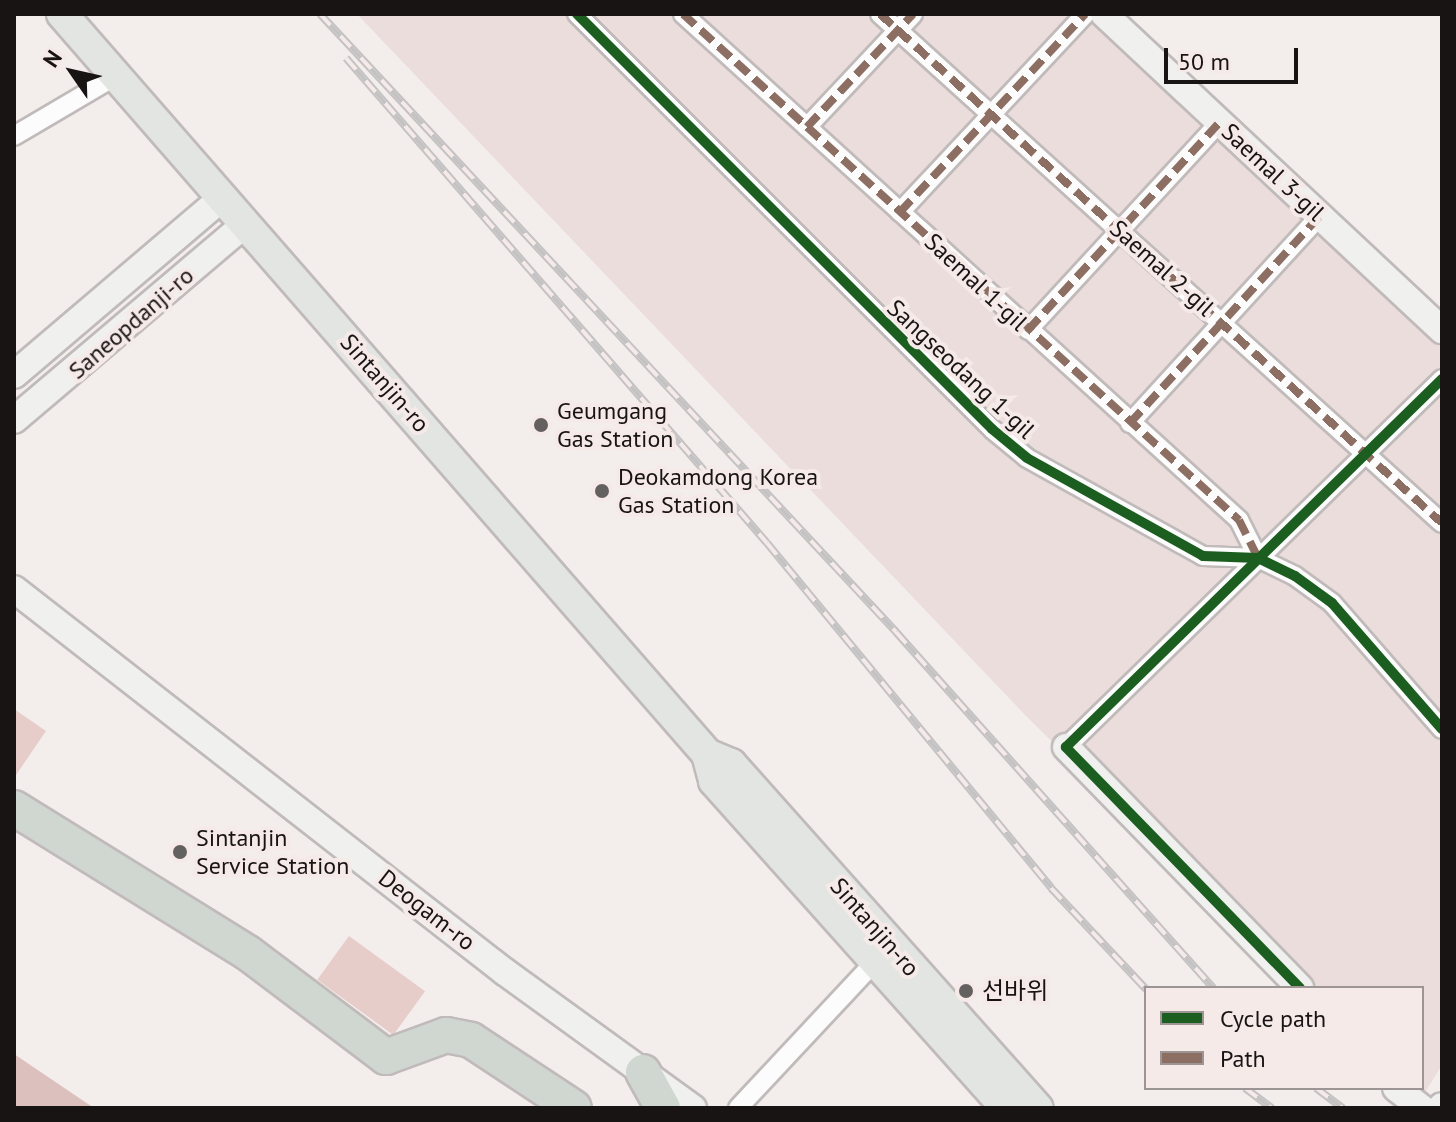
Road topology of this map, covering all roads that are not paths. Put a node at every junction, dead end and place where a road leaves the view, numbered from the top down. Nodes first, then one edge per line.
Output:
1 (62, 14) edge
2 (577, 14) edge
3 (683, 14) edge
4 (880, 14) edge
5 (913, 14) edge
6 (1085, 14) edge
7 (1104, 14) edge
8 (898, 30) junction
9 (114, 77) junction
10 (992, 113) junction
11 (1220, 122) junction
12 (807, 127) junction
13 (14, 136) edge
14 (223, 197) junction
15 (900, 212) junction
16 (1320, 216) junction
17 (246, 223) junction
18 (1121, 231) junction
19 (1222, 323) junction
20 (1028, 330) junction
21 (1442, 330) edge
22 (14, 375) edge
23 (1442, 379) edge
24 (14, 420) edge
25 (1130, 423) junction
26 (1366, 453) junction
27 (1442, 523) edge
28 (1258, 558) junction
29 (14, 589) edge
30 (1442, 729) edge
31 (1066, 747) joint
32 (14, 808) edge
33 (882, 954) junction
34 (1298, 986) edge
35 (643, 1072) junction
36 (1399, 1090) edge
37 (574, 1108) edge
38 (663, 1108) edge
39 (693, 1108) edge
40 (738, 1108) edge
41 (1006, 1108) edge
42 (1038, 1108) edge
43 (1422, 1108) edge

1 - 9 main road, Sintanjin-ro
2 - 28 street, Sangseodang 1-gil
3 - 12 street, Saemal 1-gil
4 - 8 street, Saemal 2-gil
5 - 8 street
6 - 10 street
7 - 11 street, Saemal 3-gil
8 - 10 street, Saemal 2-gil
8 - 12 street
9 - 13 street
9 - 14 main road, Sintanjin-ro
10 - 15 street
10 - 18 street, Saemal 2-gil
11 - 16 street, Saemal 3-gil
11 - 18 street
12 - 15 street, Saemal 1-gil
14 - 17 main road, Sintanjin-ro
14 - 22 street, Saneopdanji-ro
15 - 20 street, Saemal 1-gil
16 - 19 street
16 - 21 street, Saemal 3-gil
17 - 24 street, Saneopdanji-ro
17 - 33 main road, Sintanjin-ro
18 - 19 street, Saemal 2-gil
18 - 20 street
19 - 25 street
19 - 26 street, Saemal 2-gil
20 - 25 street, Saemal 1-gil
23 - 26 street
25 - 28 street, Saemal 1-gil
26 - 27 street, Saemal 2-gil
26 - 28 street
28 - 30 street, Sangseodang 1-gil
28 - 31 street
29 - 35 street, Deogam-ro
31 - 34 street
32 - 37 highway
33 - 40 street
33 - 41 main road, Sintanjin-ro
33 - 42 main road, Sintanjin-ro
35 - 38 highway
35 - 39 street, Deogam-ro
36 - 43 street

